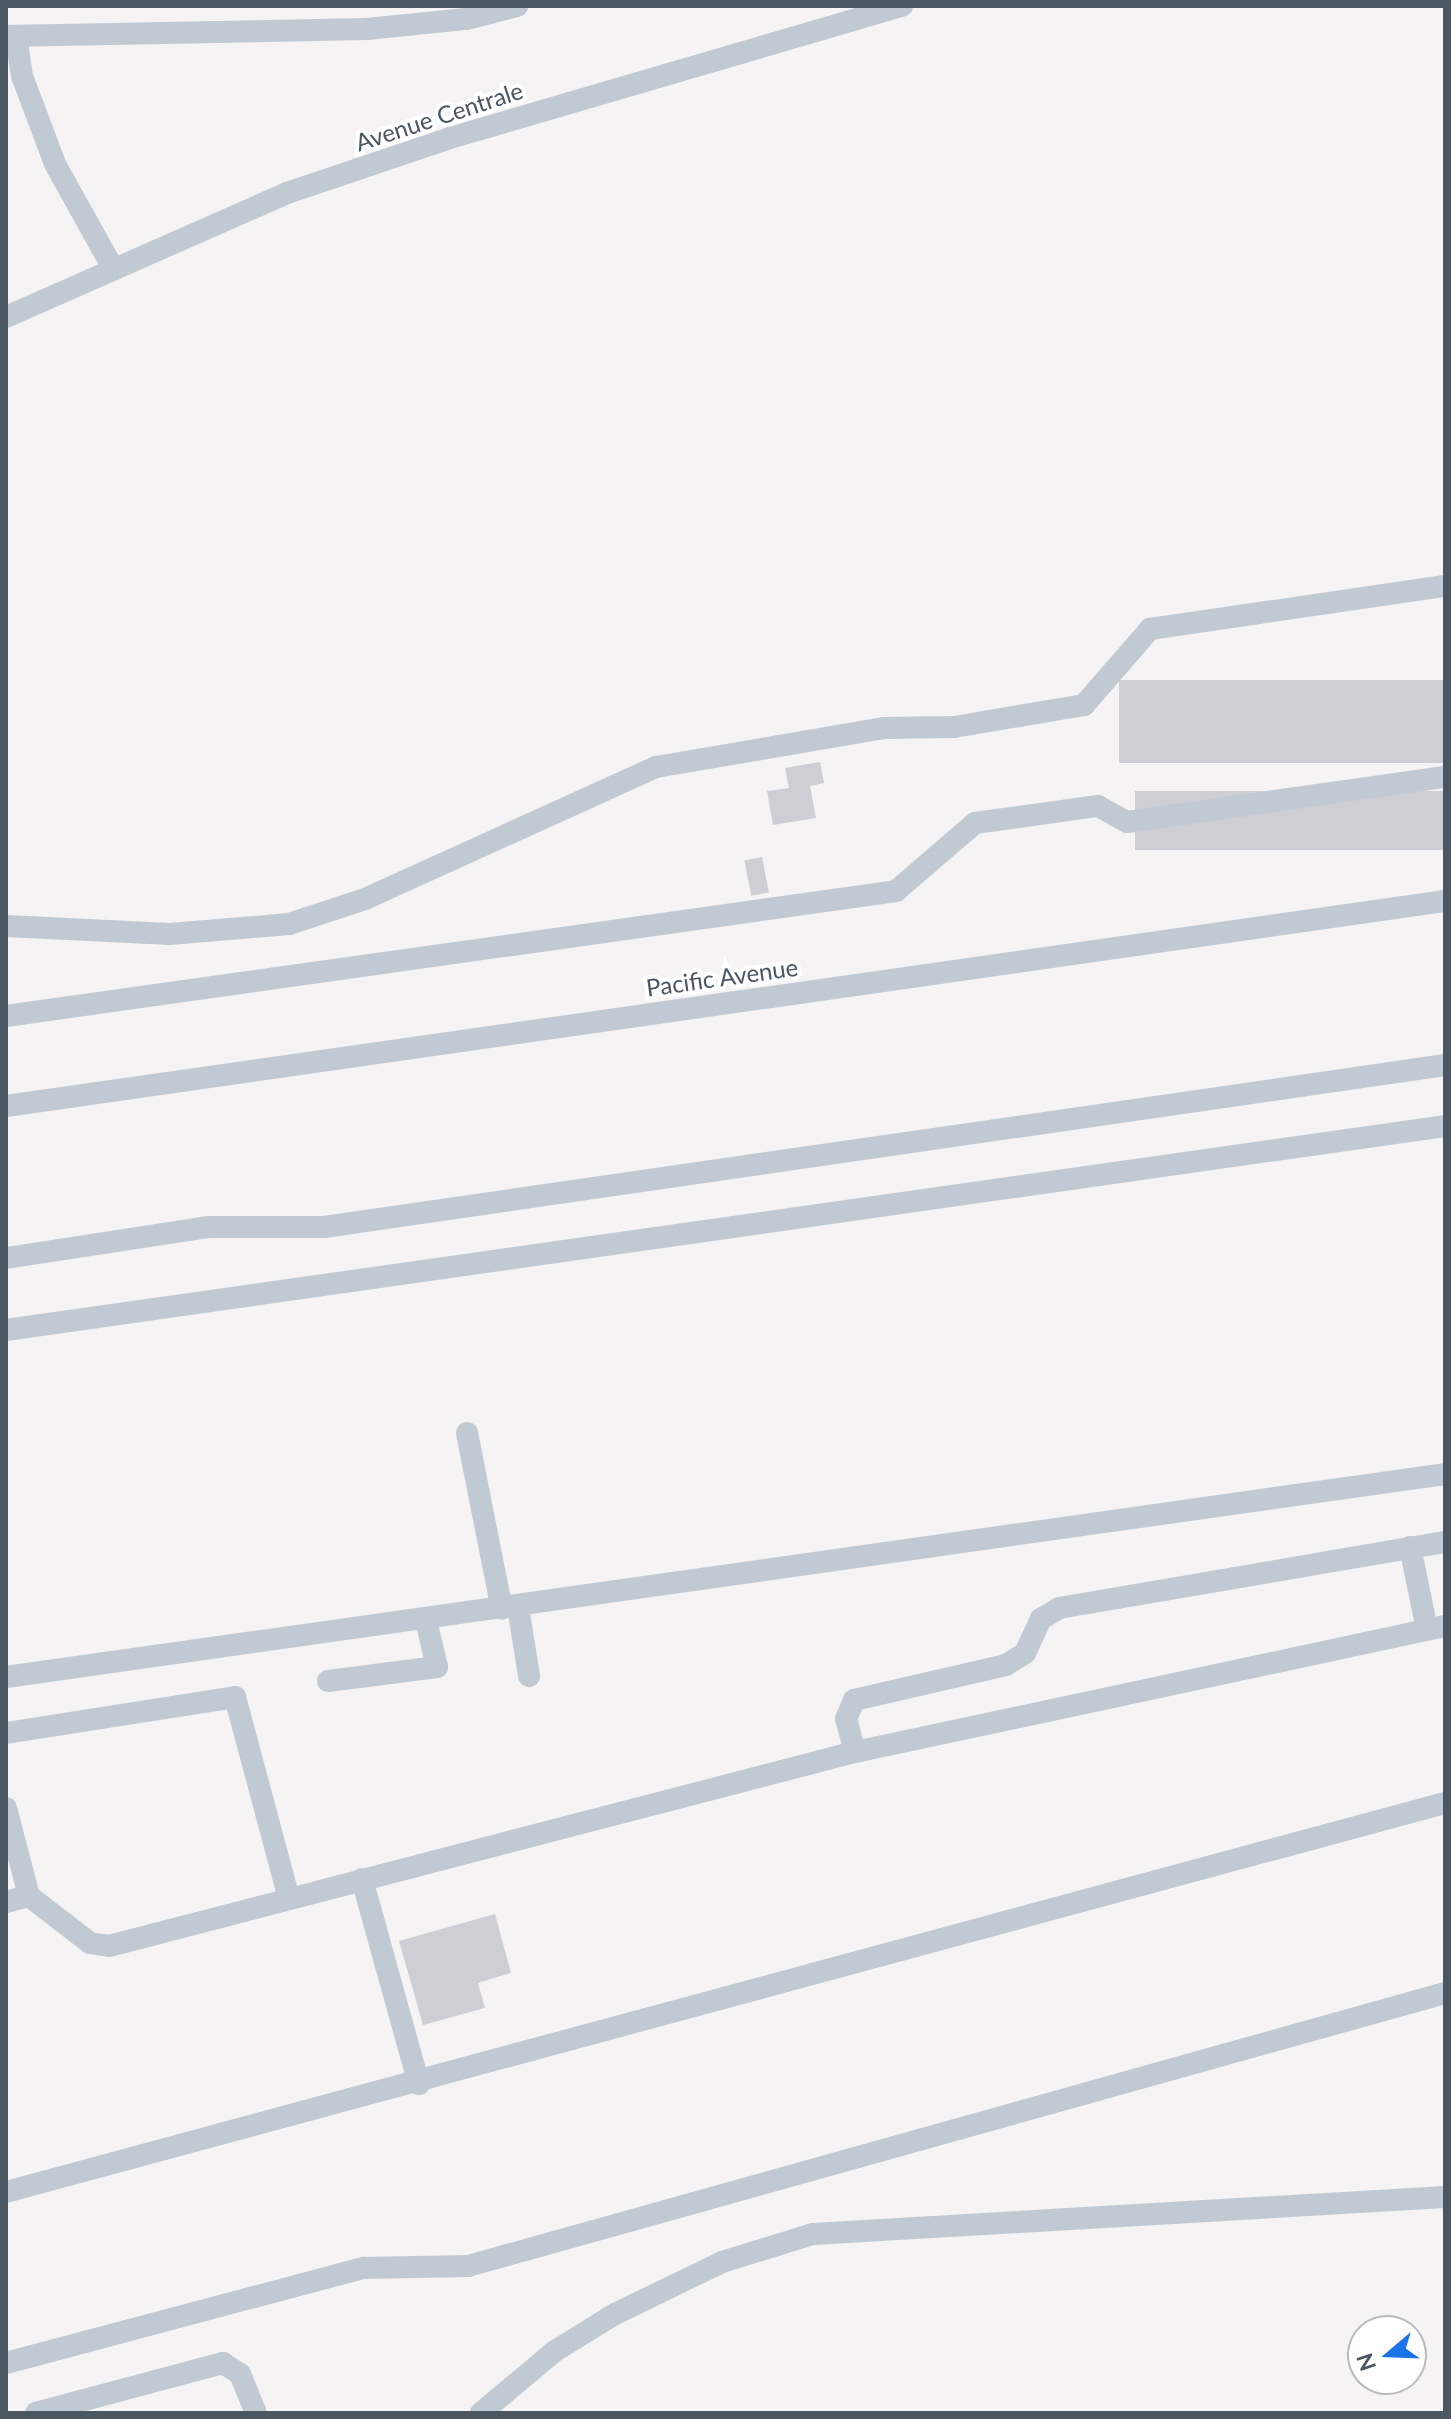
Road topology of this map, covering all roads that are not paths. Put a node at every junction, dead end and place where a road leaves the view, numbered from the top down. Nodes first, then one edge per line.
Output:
1 (517, 6) edge
2 (902, 6) edge
3 (11, 36) edge
4 (114, 270) junction
5 (6, 317) edge
6 (1445, 586) edge
7 (1445, 777) edge
8 (1445, 901) edge
9 (6, 926) edge
10 (6, 1016) edge
11 (1445, 1065) edge
12 (6, 1106) edge
13 (1445, 1126) edge
14 (6, 1258) edge
15 (6, 1330) edge
16 (467, 1433) dead end
17 (1445, 1474) edge
18 (1445, 1542) edge
19 (1410, 1547) junction
20 (510, 1608) junction
21 (426, 1620) junction
22 (1436, 1628) edge
23 (529, 1676) dead end
24 (6, 1677) edge
25 (328, 1681) dead end
26 (6, 1733) edge
27 (855, 1752) junction
28 (1445, 1803) edge
29 (6, 1808) edge
30 (362, 1879) junction
31 (29, 1896) junction
32 (289, 1899) junction
33 (6, 1902) edge
34 (1445, 1993) edge
35 (419, 2084) junction
36 (6, 2192) edge
37 (1445, 2197) edge
38 (6, 2363) edge
39 (36, 2413) edge
40 (256, 2413) edge
41 (481, 2413) edge

1 - 3 street
2 - 4 street, Avenue Centrale
3 - 4 street
4 - 5 street, Avenue Centrale
6 - 9 street
7 - 10 street
8 - 12 street, Pacific Avenue
11 - 14 street
13 - 15 street
16 - 20 street
17 - 20 street
18 - 19 street
19 - 22 street
19 - 27 street
20 - 21 street
20 - 23 street
21 - 24 street
21 - 25 street
22 - 27 street
26 - 32 street
27 - 30 street
28 - 35 street
29 - 31 street
30 - 32 street
30 - 35 street
31 - 32 street
31 - 33 street
34 - 38 street
35 - 36 street
37 - 41 street
39 - 40 street

